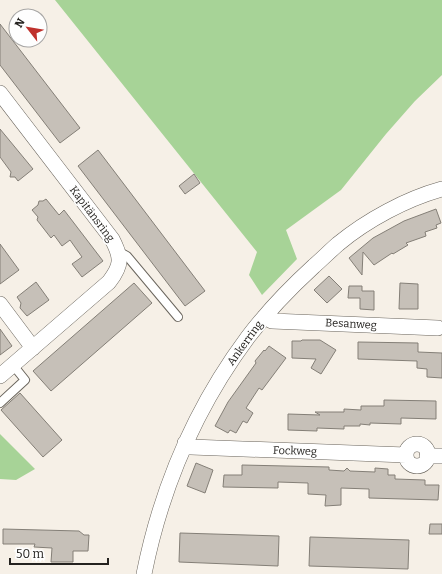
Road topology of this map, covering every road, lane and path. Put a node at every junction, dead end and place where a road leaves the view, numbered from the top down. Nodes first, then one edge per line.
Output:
1 (0, 93) edge
2 (442, 189) edge
3 (118, 251) junction
4 (0, 304) edge
5 (178, 317) dead end
6 (264, 317) junction
7 (441, 328) edge
8 (33, 348) junction
9 (13, 365) junction
10 (0, 376) edge
11 (0, 403) edge
12 (185, 444) junction
13 (435, 456) edge
14 (144, 574) edge

1 - 3 street, Kapitänsring
2 - 6 street, Ankerring
3 - 5 lane
3 - 8 street, Kapitänsring
4 - 8 street
6 - 7 street, Besanweg
6 - 12 street, Ankerring
8 - 9 street, Kapitänsring
9 - 10 street, Kapitänsring
9 - 11 lane
12 - 13 street, Fockweg
12 - 14 street, Ankerring

